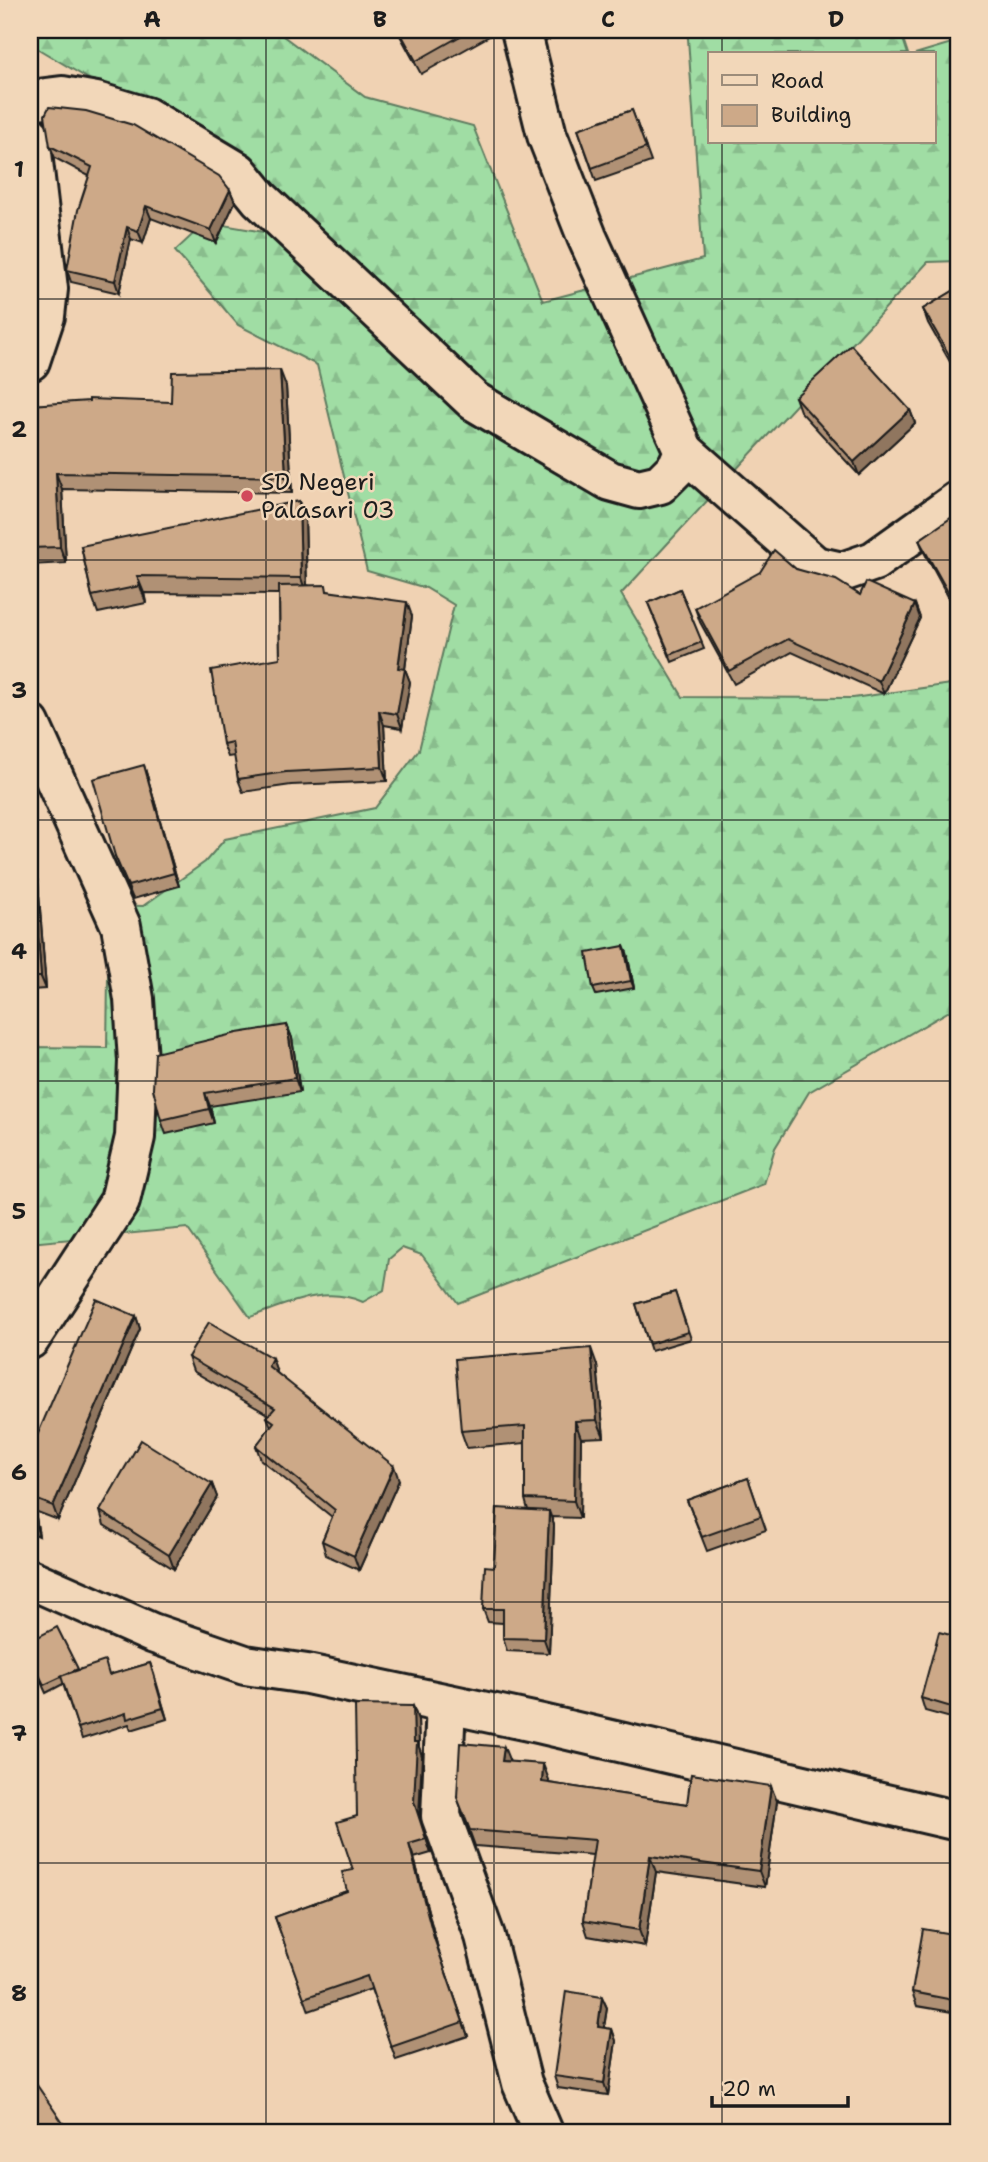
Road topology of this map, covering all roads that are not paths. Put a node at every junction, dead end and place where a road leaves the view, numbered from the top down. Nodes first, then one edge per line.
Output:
1 (521, 30) edge
2 (30, 100) edge
3 (30, 136) edge
4 (30, 361) edge
5 (684, 451) junction
6 (958, 501) edge
7 (30, 724) edge
8 (30, 1339) edge
9 (30, 1579) edge
10 (446, 1704) junction
11 (958, 1821) edge
12 (543, 2132) edge

1 - 5 street
2 - 5 street
3 - 4 street
5 - 6 street
7 - 8 street
9 - 10 street
10 - 11 street
10 - 12 street

